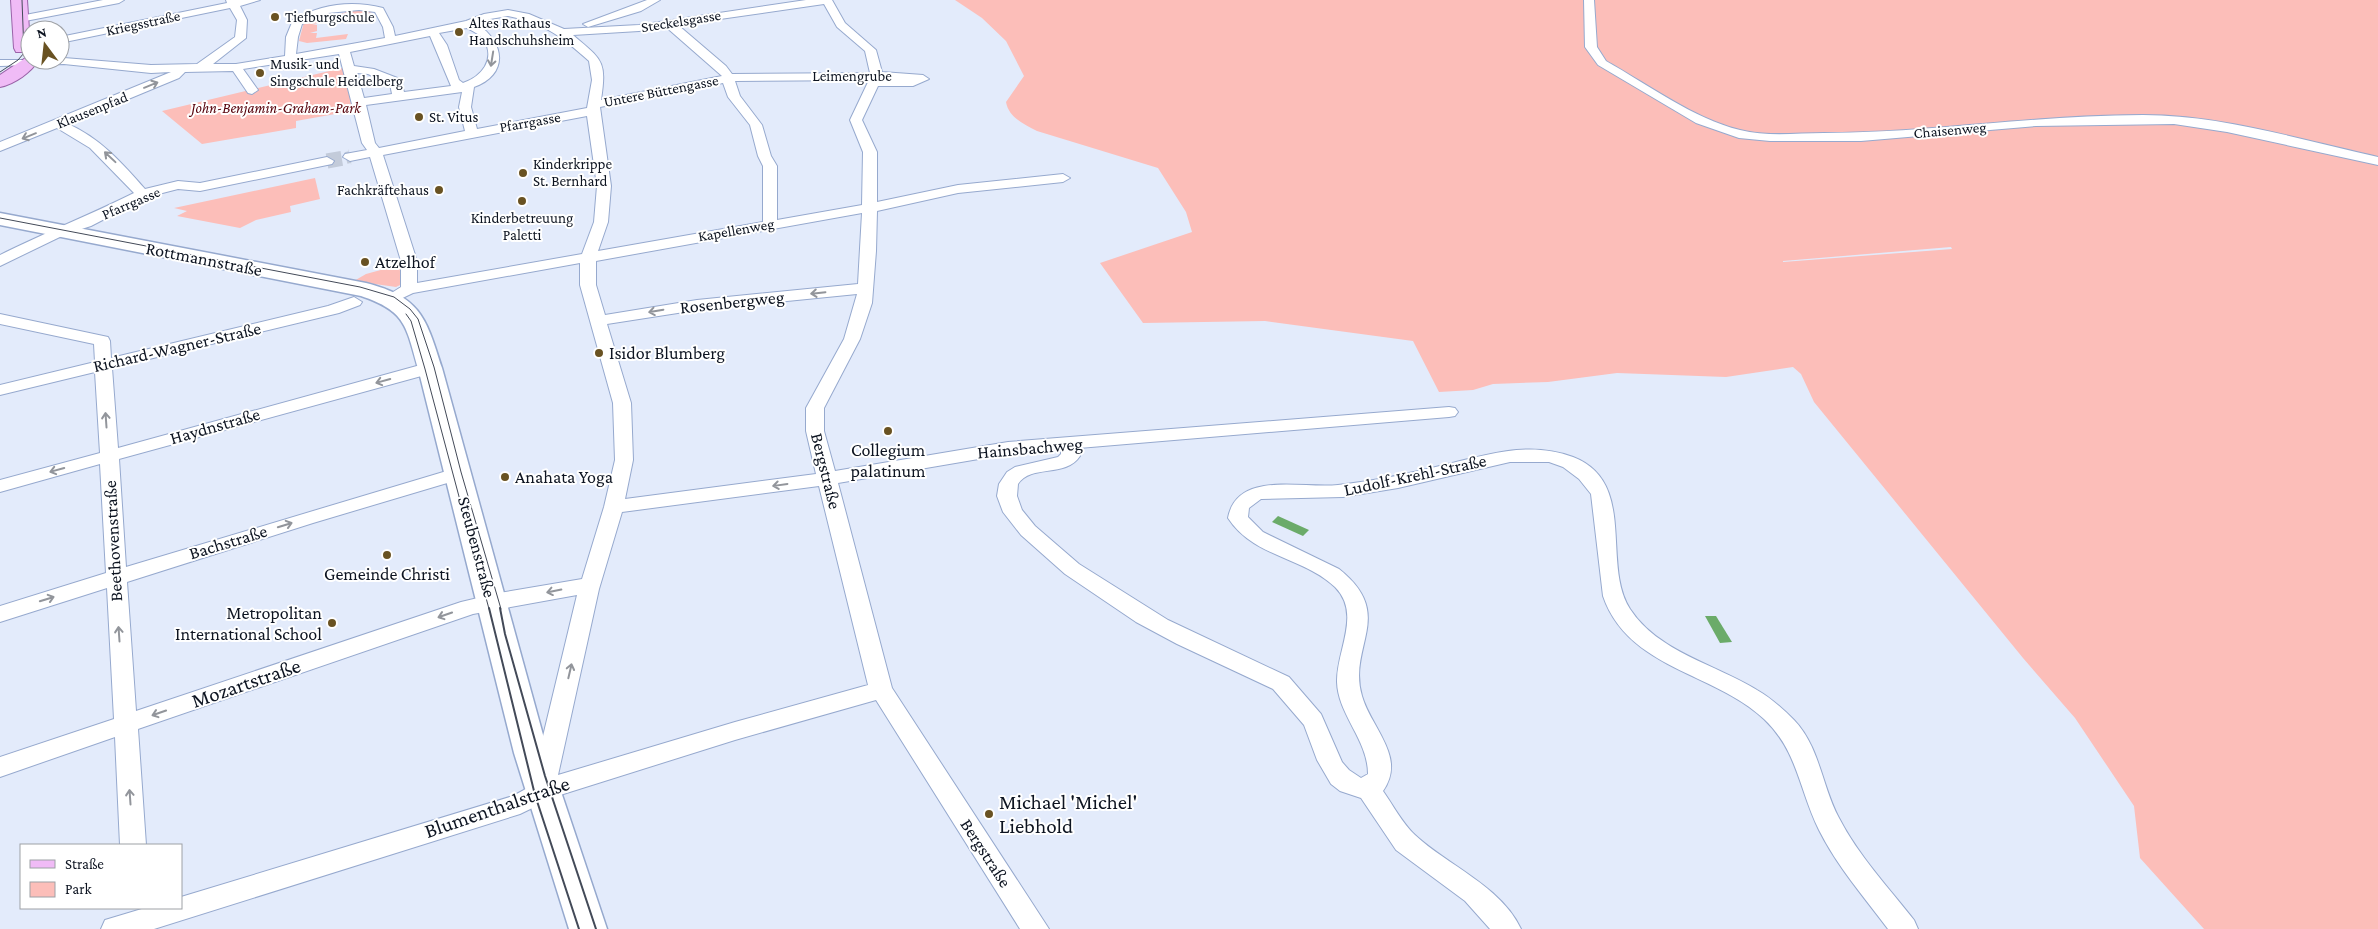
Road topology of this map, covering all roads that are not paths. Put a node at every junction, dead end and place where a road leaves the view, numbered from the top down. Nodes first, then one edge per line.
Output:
1 (19, 0) edge
2 (119, 0) edge
3 (255, 0) edge
4 (655, 0) edge
5 (1589, 0) edge
6 (828, 1) edge
7 (233, 2) edge
8 (331, 4) edge
9 (769, 4) edge
10 (20, 19) joint
11 (668, 23) junction
12 (469, 24) junction
13 (433, 32) junction
14 (563, 32) junction
15 (70, 38) edge
16 (390, 38) junction
17 (344, 50) junction
18 (291, 55) junction
19 (20, 56) edge
20 (0, 62) edge
21 (70, 62) edge
22 (20, 67) edge
23 (236, 67) junction
24 (200, 68) junction
25 (182, 69) junction
26 (352, 69) junction
27 (729, 78) junction
28 (875, 78) junction
29 (0, 82) edge
30 (461, 88) junction
31 (252, 90) dead end
32 (399, 96) junction
33 (360, 102) junction
34 (593, 108) junction
35 (58, 124) junction
36 (472, 133) junction
37 (0, 147) edge
38 (375, 151) junction
39 (350, 157) tunnel mouth
40 (327, 161) tunnel mouth
41 (2378, 161) edge
42 (1063, 178) dead end
43 (142, 194) junction
44 (868, 208) junction
45 (0, 219) edge
46 (770, 224) junction
47 (61, 231) junction
48 (588, 257) junction
49 (0, 261) edge
50 (866, 288) junction
51 (402, 298) junction
52 (354, 302) dead end
53 (0, 319) edge
54 (599, 321) junction
55 (102, 365) junction
56 (430, 368) junction
57 (0, 390) edge
58 (1449, 412) dead end
59 (1069, 443) junction
60 (108, 456) junction
61 (457, 474) junction
62 (828, 478) junction
63 (0, 486) edge
64 (614, 507) junction
65 (115, 578) junction
66 (590, 585) junction
67 (492, 601) junction
68 (0, 614) edge
69 (881, 690) junction
70 (125, 724) junction
71 (0, 767) edge
72 (1367, 787) junction
73 (542, 790) junction
74 (133, 844) edge
75 (182, 905) edge
76 (167, 909) edge
77 (130, 920) edge
78 (1032, 928) edge
79 (588, 929) edge
80 (1507, 929) edge
81 (1904, 929) edge

1 - 10 main road
2 - 10 street
3 - 7 street, Kriegsstraße
4 - 14 street
5 - 41 street, Chaisenweg
6 - 9 street, Steckelsgasse
6 - 28 street
7 - 15 street, Kriegsstraße
7 - 24 street
8 - 16 street
8 - 18 street
9 - 11 street, Steckelsgasse
11 - 14 street, Steckelsgasse
11 - 27 street
12 - 13 street
12 - 14 street
12 -> 30 street
13 - 16 street
13 - 30 street
14 - 34 street
16 - 17 street
17 - 18 street
17 - 26 street
18 - 23 street
19 - 20 main road
21 - 25 street
22 - 29 main road
23 - 24 street
23 - 31 street
24 - 25 street
35 -> 25 street, Klausenpfad
26 - 32 street
26 - 33 street
27 - 28 street, Leimengrube
27 - 34 street, Untere Büttengasse
27 - 46 street
28 - 44 street, Bergstraße
30 - 32 street
30 - 36 street
32 - 33 street
33 - 38 street
34 - 36 street, Pfarrgasse
34 - 48 street
35 -> 37 street, Klausenpfad
43 -> 35 street
36 - 38 street, Pfarrgasse
38 - 39 street, Pfarrgasse
38 - 51 street
40 - 43 street, Pfarrgasse
42 - 44 street, Kapellenweg
43 - 47 street, Pfarrgasse
44 - 46 street, Kapellenweg
44 - 50 street, Bergstraße
45 - 47 main road, Rottmannstraße
46 - 48 street, Kapellenweg
47 - 49 street, Pfarrgasse
47 - 51 main road, Rottmannstraße
48 - 51 street, Kapellenweg
48 - 54 street
50 -> 54 street, Rosenbergweg
50 - 62 street, Bergstraße
51 - 56 main road, Steubenstraße
52 - 55 street, Richard-Wagner-Straße
53 - 55 street, Beethovenstraße
54 - 64 street
55 - 57 street, Richard-Wagner-Straße
60 -> 55 street, Beethovenstraße
56 -> 60 street, Haydnstraße
56 - 61 main road, Steubenstraße
58 - 59 street, Hainsbachweg
59 - 62 street, Hainsbachweg
59 - 72 street
60 -> 63 street, Haydnstraße
60 - 65 street, Beethovenstraße
65 -> 61 street, Bachstraße
61 - 67 main road, Steubenstraße
62 -> 64 street, Hainsbachweg
62 - 69 street, Bergstraße
64 - 66 street
68 -> 65 street, Bachstraße
70 -> 65 street, Beethovenstraße
66 -> 67 street, Mozartstraße
73 -> 66 street
67 -> 70 street, Mozartstraße
67 - 73 main road, Steubenstraße
69 - 73 street, Blumenthalstraße
69 - 78 street, Bergstraße
70 - 71 street, Mozartstraße
74 -> 70 street, Beethovenstraße
72 - 80 street
72 - 81 street, Ludolf-Krehl-Straße
73 - 75 street, Blumenthalstraße
73 - 79 main road, Steubenstraße
76 - 77 street, Blumenthalstraße

